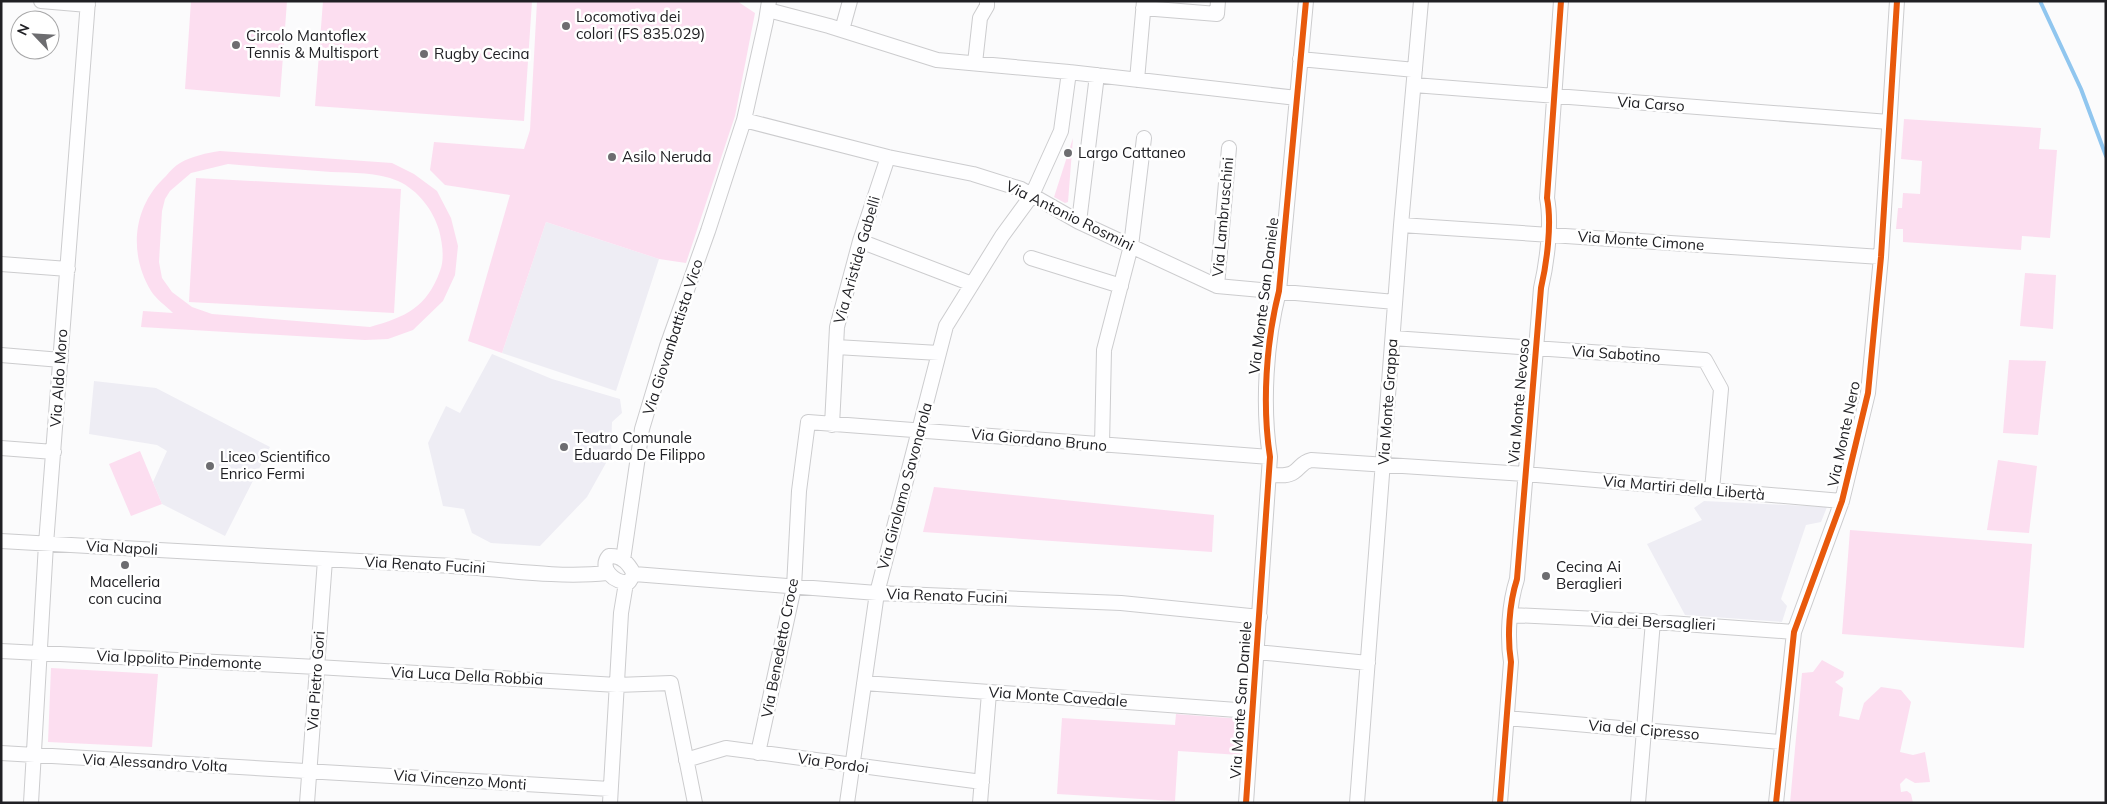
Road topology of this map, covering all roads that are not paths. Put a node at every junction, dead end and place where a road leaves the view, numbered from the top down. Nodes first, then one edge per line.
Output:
1 (41, 1) edge
2 (850, 1) edge
3 (988, 1) edge
4 (1218, 1) edge
5 (1306, 1) edge
6 (1420, 1) edge
7 (1561, 1) edge
8 (1897, 1) edge
9 (88, 3) edge
10 (768, 5) edge
11 (1144, 5) edge
12 (842, 30) junction
13 (1300, 59) junction
14 (975, 63) junction
15 (1415, 70) junction
16 (1069, 72) junction
17 (1097, 75) junction
18 (1137, 80) junction
19 (1414, 85) junction
20 (1554, 97) junction
21 (1297, 98) junction
22 (744, 120) junction
23 (1889, 122) junction
24 (1144, 138) dead end
25 (1229, 148) dead end
26 (888, 157) junction
27 (1032, 195) junction
28 (1079, 222) junction
29 (1401, 225) junction
30 (1544, 235) junction
31 (860, 241) junction
32 (1132, 246) junction
33 (1881, 257) junction
34 (1031, 258) dead end
35 (1, 264) edge
36 (68, 269) junction
37 (972, 284) junction
38 (1121, 286) junction
39 (1217, 286) junction
40 (1279, 291) junction
41 (1395, 302) junction
42 (1392, 338) junction
43 (836, 347) junction
44 (1537, 349) junction
45 (939, 353) junction
46 (1, 355) edge
47 (61, 360) junction
48 (808, 422) joint
49 (832, 425) junction
50 (920, 430) junction
51 (1102, 445) junction
52 (1, 448) edge
53 (54, 452) junction
54 (1270, 457) junction
55 (1384, 464) junction
56 (1525, 474) junction
57 (1269, 475) junction
58 (1712, 490) junction
59 (1842, 501) junction
60 (1, 541) edge
61 (46, 544) junction
62 (242, 556) joint
63 (325, 560) junction
64 (623, 560) junction
65 (607, 572) junction
66 (630, 579) junction
67 (794, 587) junction
68 (877, 593) junction
69 (1515, 615) junction
70 (1260, 617) junction
71 (1653, 621) junction
72 (1794, 632) junction
73 (1, 651) edge
74 (1257, 652) junction
75 (40, 654) junction
76 (1368, 663) junction
77 (318, 667) junction
78 (864, 683) junction
79 (617, 685) junction
80 (989, 692) junction
81 (1251, 711) junction
82 (1507, 718) junction
83 (1644, 730) junction
84 (1782, 742) junction
85 (1, 753) edge
86 (758, 753) junction
87 (34, 756) junction
88 (686, 760) junction
89 (851, 765) junction
90 (309, 771) junction
91 (982, 782) junction
92 (610, 796) edge
93 (31, 803) edge
94 (307, 803) edge
95 (694, 803) edge
96 (847, 803) edge
97 (980, 803) edge
98 (1246, 803) edge
99 (1356, 803) edge
100 (1500, 803) edge
101 (1638, 803) edge
102 (1776, 803) edge

1 - 9 street
2 - 12 street
3 - 14 street
4 - 11 street
5 - 13 street, Via Monte San Daniele
6 - 15 street, Via Monte Grappa
7 - 20 street, Via Monte Nevoso
8 - 23 street, Via Monte Nero
9 - 36 street, Via Aldo Moro
10 - 12 street
10 - 22 street, Via Giovanbattista Vico
11 - 18 street
12 - 14 street
13 - 15 street
13 - 21 street, Via Monte San Daniele
14 - 16 street
15 - 19 street, Via Monte Grappa
16 - 17 street
16 - 27 street
17 - 18 street
17 - 28 street
18 - 21 street
19 - 20 street, Via Carso
19 - 29 street, Via Monte Grappa
20 - 23 street, Via Carso
20 - 30 street, Via Monte Nevoso
21 - 40 street, Via Monte San Daniele
22 - 26 street, Via Antonio Rosmini
22 - 64 street, Via Giovanbattista Vico
23 - 33 street, Via Monte Nero
24 - 32 street
25 - 39 street, Via Lambruschini
26 - 27 street, Via Antonio Rosmini
26 - 31 street, Via Aristide Gabelli
27 - 28 street, Via Antonio Rosmini
27 - 37 street, Via Girolamo Savonarola
28 - 32 street, Via Antonio Rosmini
29 - 30 street, Via Monte Cimone
29 - 41 street, Via Monte Grappa
30 - 33 street, Via Monte Cimone
30 - 44 street, Via Monte Nevoso
31 - 37 street
31 - 43 street, Via Aristide Gabelli
32 - 38 street
32 - 39 street, Via Antonio Rosmini
33 - 59 street, Via Monte Nero
34 - 38 street
35 - 36 street
36 - 47 street, Via Aldo Moro
37 - 45 street, Via Girolamo Savonarola
38 - 51 street
39 - 40 street, Via Antonio Rosmini
40 - 41 street, Via Antonio Rosmini
40 - 54 street, Via Monte San Daniele
41 - 42 street, Via Monte Grappa
42 - 44 street, Via Sabotino
42 - 55 street, Via Monte Grappa
43 - 45 street
43 - 49 street, Via Aristide Gabelli
44 - 56 street, Via Monte Nevoso
44 - 58 street, Via Sabotino
45 - 50 street, Via Girolamo Savonarola
46 - 47 street
47 - 53 street, Via Aldo Moro
48 - 49 street, Via Giordano Bruno
48 - 67 street, Via Benedetto Croce
49 - 50 street, Via Giordano Bruno
50 - 51 street, Via Giordano Bruno
50 - 68 street, Via Girolamo Savonarola
51 - 54 street, Via Giordano Bruno
52 - 53 street
53 - 61 street, Via Aldo Moro
54 - 57 street, Via Monte San Daniele
55 - 56 street, Via Martiri della Libertà
55 - 57 street, Via Martiri della Libertà
55 - 76 street, Via Monte Grappa
56 - 58 street, Via Martiri della Libertà
56 - 69 street, Via Monte Nevoso
57 - 70 street, Via Monte San Daniele
58 - 59 street, Via Martiri della Libertà
59 - 72 street, Via Monte Nero
60 - 61 street, Via Napoli
61 - 62 street, Via Napoli
61 - 75 street, Via Aldo Moro
62 - 63 street, Via Renato Fucini
63 - 65 street, Via Renato Fucini
63 - 77 street, Via Pietro Gori
64 - 65 street
64 - 66 street
65 - 66 street
66 - 67 street, Via Renato Fucini
66 - 79 street
67 - 68 street, Via Renato Fucini
67 - 86 street, Via Benedetto Croce
68 - 70 street, Via Renato Fucini
68 - 78 street, Via Girolamo Savonarola
69 - 71 street, Via dei Bersaglieri
69 - 82 street, Via Monte Nevoso
70 - 74 street, Via Monte San Daniele
71 - 72 street, Via dei Bersaglieri
71 - 83 street
72 - 84 street, Via Monte Nero
73 - 75 street, Via Ippolito Pindemonte
74 - 76 street
74 - 81 street, Via Monte San Daniele
75 - 77 street, Via Ippolito Pindemonte
75 - 87 street, Via Aldo Moro
76 - 99 street, Via Monte Grappa
77 - 79 street, Via Luca Della Robbia
77 - 90 street, Via Pietro Gori
78 - 80 street, Via Monte Cavedale
78 - 89 street, Via Girolamo Savonarola
79 - 88 street, Via Luca Della Robbia
79 - 92 street
80 - 81 street, Via Monte Cavedale
80 - 91 street
81 - 98 street, Via Monte San Daniele
82 - 83 street, Via del Cipresso
82 - 100 street, Via Monte Nevoso
83 - 84 street, Via del Cipresso
83 - 101 street
84 - 102 street, Via Monte Nero
85 - 87 street, Via Alessandro Volta
86 - 88 street, Via Pordoi
86 - 89 street, Via Pordoi
87 - 90 street, Via Alessandro Volta
87 - 93 street, Via Aldo Moro
88 - 95 street
89 - 91 street, Via Pordoi
89 - 96 street, Via Girolamo Savonarola
90 - 92 street, Via Vincenzo Monti
90 - 94 street, Via Pietro Gori
91 - 97 street

